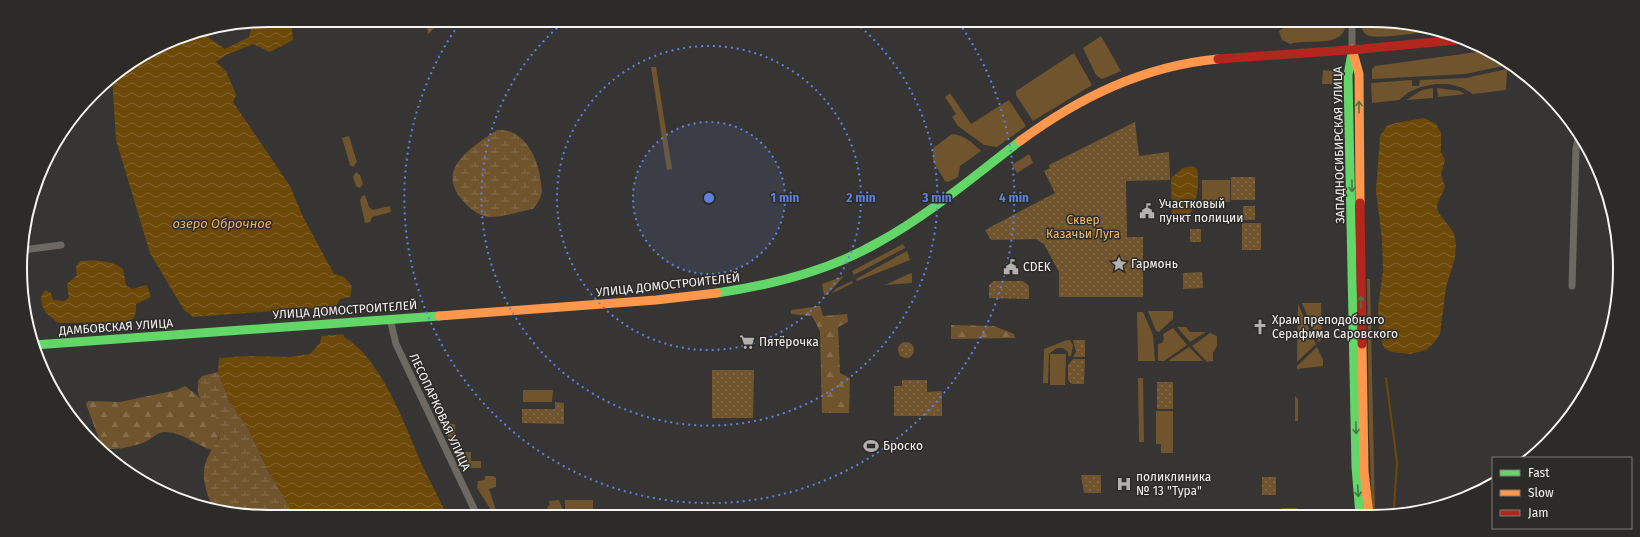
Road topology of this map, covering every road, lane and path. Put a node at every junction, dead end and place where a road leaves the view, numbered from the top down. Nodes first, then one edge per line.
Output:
1 (1352, 27) edge
2 (1443, 38) edge
3 (1450, 40) edge
4 (1414, 43) junction
5 (1352, 50) junction
6 (1578, 144) edge
7 (61, 245) dead end
8 (28, 249) edge
9 (1572, 286) dead end
10 (390, 319) junction
11 (200, 333) joint
12 (40, 345) edge
13 (475, 510) edge
14 (1360, 510) edge
15 (1369, 510) edge

1 - 5 street
2 - 4 main road, УЛИЦА ДОМОСТРОИТЕЛЕЙ
3 - 4 main road, УЛИЦА ДОМОСТРОИТЕЛЕЙ
4 - 5 main road, УЛИЦА ДОМОСТРОИТЕЛЕЙ
5 - 10 main road, УЛИЦА ДОМОСТРОИТЕЛЕЙ
5 -> 14 main road, ЗАПАДНОСИБИРСКАЯ УЛИЦА
15 -> 5 main road, ЗАПАДНОСИБИРСКАЯ УЛИЦА
6 - 9 street
7 - 8 street
10 - 11 main road, УЛИЦА ДОМОСТРОИТЕЛЕЙ
10 - 13 street, ЛЕСОПАРКОВАЯ УЛИЦА
11 - 12 main road, ДАМБОВСКАЯ УЛИЦА

